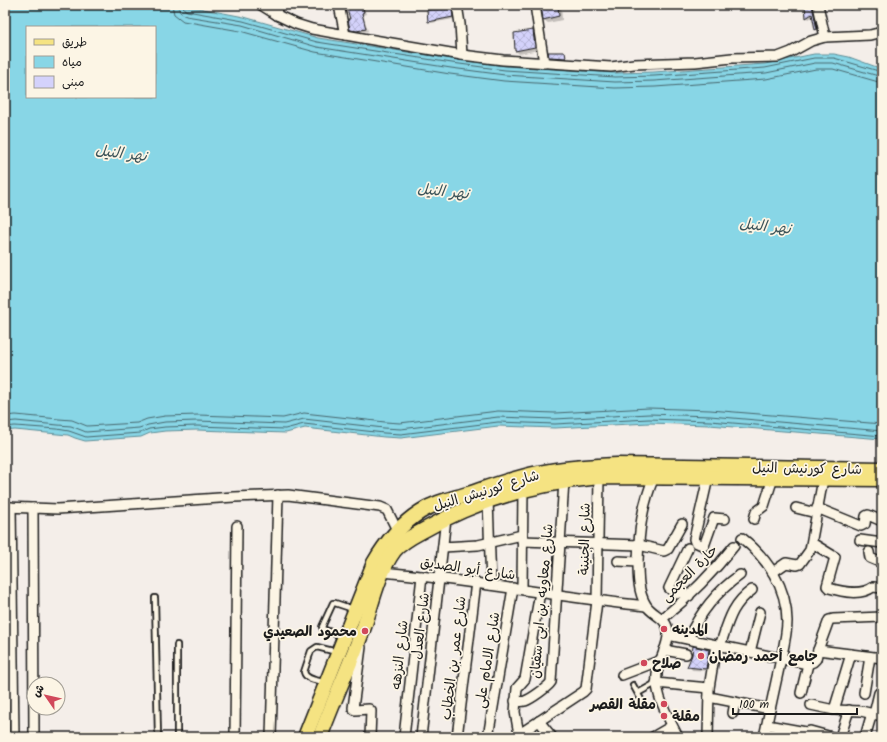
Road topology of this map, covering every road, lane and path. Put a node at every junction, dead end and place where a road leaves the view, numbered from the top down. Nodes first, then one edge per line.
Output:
1 (261, 5) edge
2 (276, 5) edge
3 (339, 5) edge
4 (457, 5) edge
5 (535, 5) edge
6 (818, 5) edge
7 (277, 15) junction
8 (882, 32) edge
9 (345, 35) junction
10 (825, 37) junction
11 (462, 55) junction
12 (544, 63) junction
13 (882, 469) edge
14 (599, 477) junction
15 (654, 477) junction
16 (708, 478) junction
17 (773, 478) junction
18 (822, 479) junction
19 (882, 479) edge
20 (564, 481) junction
21 (523, 489) junction
22 (278, 495) junction
23 (488, 500) junction
24 (8, 507) edge
25 (32, 508) junction
26 (796, 508) dead end
27 (816, 511) junction
28 (446, 518) junction
29 (725, 519) dead end
30 (754, 519) dead end
31 (882, 521) edge
32 (682, 524) dead end
33 (237, 526) dead end
34 (401, 536) junction
35 (522, 538) junction
36 (742, 538) dead end
37 (860, 540) dead end
38 (561, 542) junction
39 (489, 543) junction
40 (598, 543) junction
41 (812, 543) junction
42 (882, 543) edge
43 (639, 545) junction
44 (734, 546) dead end
45 (443, 547) junction
46 (688, 548) dead end
47 (869, 552) dead end
48 (618, 561) dead end
49 (638, 562) junction
50 (882, 563) edge
51 (383, 572) junction
52 (773, 572) junction
53 (740, 575) dead end
54 (422, 576) junction
55 (440, 578) junction
56 (476, 582) junction
57 (491, 585) junction
58 (513, 588) junction
59 (882, 588) edge
60 (522, 589) junction
61 (752, 590) dead end
62 (540, 592) junction
63 (557, 595) junction
64 (689, 596) junction
65 (155, 598) dead end
66 (597, 601) junction
67 (646, 606) junction
68 (355, 610) junction
69 (760, 612) dead end
70 (882, 617) edge
71 (662, 619) junction
72 (363, 628) junction
73 (668, 635) junction
74 (344, 637) junction
75 (688, 639) junction
76 (177, 645) dead end
77 (718, 645) junction
78 (664, 650) junction
79 (818, 650) junction
80 (338, 652) junction
81 (750, 652) junction
82 (686, 654) dead end
83 (851, 654) junction
84 (870, 657) junction
85 (882, 658) edge
86 (781, 659) junction
87 (661, 660) junction
88 (808, 664) junction
89 (622, 675) dead end
90 (327, 683) junction
91 (656, 683) junction
92 (633, 685) dead end
93 (638, 693) junction
94 (709, 693) junction
95 (801, 693) dead end
96 (864, 693) dead end
97 (879, 693) dead end
98 (515, 700) junction
99 (735, 702) junction
100 (643, 704) dead end
101 (811, 705) dead end
102 (770, 709) junction
103 (834, 710) junction
104 (849, 710) junction
105 (733, 713) dead end
106 (876, 714) edge
107 (539, 721) junction
108 (767, 725) junction
109 (672, 726) junction
110 (806, 735) edge
111 (517, 736) edge
112 (14, 737) edge
113 (34, 737) edge
114 (158, 737) edge
115 (177, 737) edge
116 (234, 737) edge
117 (271, 737) edge
118 (305, 737) edge
119 (320, 737) edge
120 (370, 737) edge
121 (404, 737) edge
122 (421, 737) edge
123 (457, 737) edge
124 (488, 737) edge
125 (552, 737) edge
126 (653, 737) edge
127 (678, 737) edge
128 (708, 737) edge
129 (764, 737) edge
130 (832, 737) edge
131 (840, 737) edge
132 (864, 737) edge

1 - 7 street
2 - 7 street
3 - 9 street
4 - 11 street
5 - 12 street
6 - 10 street
7 - 9 street
8 - 10 street
9 - 11 street
10 - 12 street
11 - 12 street
13 - 34 main road, شارع كورنيش النيل
14 - 15 main road, شارع كورنيش النيل
14 - 20 main road, شارع كورنيش النيل
14 - 40 street, شارع الجنينة
15 - 16 main road, شارع كورنيش النيل
15 - 43 street
16 - 17 main road, شارع كورنيش النيل
16 - 29 street
17 - 18 main road, شارع كورنيش النيل
17 - 30 street
18 - 19 main road, شارع كورنيش النيل
18 - 27 street
20 - 21 main road, شارع كورنيش النيل
20 - 38 street, شارع معاويه بن ابى سفيان
21 - 23 main road, شارع كورنيش النيل
21 - 35 street
22 - 25 street
22 - 34 street
22 - 117 street
23 - 28 main road, شارع كورنيش النيل
23 - 39 street
24 - 25 street
24 - 112 street
25 - 113 street
26 - 27 street
27 - 31 street
27 - 41 street
28 - 34 main road, شارع كورنيش النيل
28 - 45 street, شارع العدل
32 - 43 street
33 - 116 street
34 - 51 main road, شارع كورنيش النيل
34 - 68 main road, شارع كورنيش النيل
35 - 38 street
35 - 39 street
35 - 60 street
36 - 52 street
37 - 42 street
38 - 40 street
38 - 63 street, شارع معاويه بن ابى سفيان
39 - 45 street
39 - 57 street
40 - 43 street
40 - 66 street, شارع الجنينة
41 - 52 street
41 - 59 street
43 - 49 street
44 - 64 street, حارة العجمى
45 - 55 street, شارع العدل
46 - 64 street
47 - 50 street
48 - 49 street
49 - 67 street
51 - 54 street, شارع أبو الصديق
51 - 72 main road, شارع كورنيش النيل
52 - 86 street
53 - 75 street
54 - 55 street, شارع أبو الصديق
54 - 121 street, شارع النزهه
55 - 56 street, شارع أبو الصديق
55 - 122 street, شارع العدل
56 - 57 street, شارع أبو الصديق
56 - 123 street, شارع عمر بن الخطاب
57 - 58 street, شارع أبو الصديق
58 - 60 street, شارع أبو الصديق
58 - 124 street, شارع الامام على
60 - 62 street, شارع أبو الصديق
61 - 77 street
62 - 63 street, شارع أبو الصديق
62 - 98 street
63 - 66 street, شارع أبو الصديق
63 - 98 street, شارع معاويه بن ابى سفيان
64 - 71 street, حارة العجمى
65 - 114 lane
66 - 67 street, شارع أبو الصديق
66 - 107 street, شارع الجنينة
67 - 71 street
68 - 74 main road, شارع كورنيش النيل
68 - 74 lane
69 - 81 street
70 - 79 street
71 - 73 street
72 - 119 main road, شارع كورنيش النيل
72 - 120 street
73 - 75 street
73 - 78 street
74 - 80 main road, شارع كورنيش النيل
75 - 77 street
76 - 115 lane
77 - 81 street
77 - 94 street
78 - 82 street
78 - 87 street
79 - 83 street
79 - 88 street
80 - 90 main road, شارع كورنيش النيل
80 - 90 lane
81 - 86 street
83 - 84 street
83 - 103 street
84 - 85 street
84 - 96 street
86 - 88 street
86 - 102 street
87 - 89 street
87 - 91 street
88 - 95 street
90 - 118 main road, شارع كورنيش النيل
91 - 93 lane
91 - 94 street
91 - 109 street
92 - 93 lane
93 - 100 lane
94 - 99 street
94 - 128 street
97 - 106 street
98 - 111 street
99 - 102 street
99 - 105 street
101 - 103 street
102 - 108 street
103 - 104 street
104 - 106 street
104 - 131 street
106 - 132 street
107 - 111 street, شارع الجنينة
107 - 125 street
108 - 110 street
108 - 129 street
109 - 126 street
109 - 127 street
110 - 130 street

